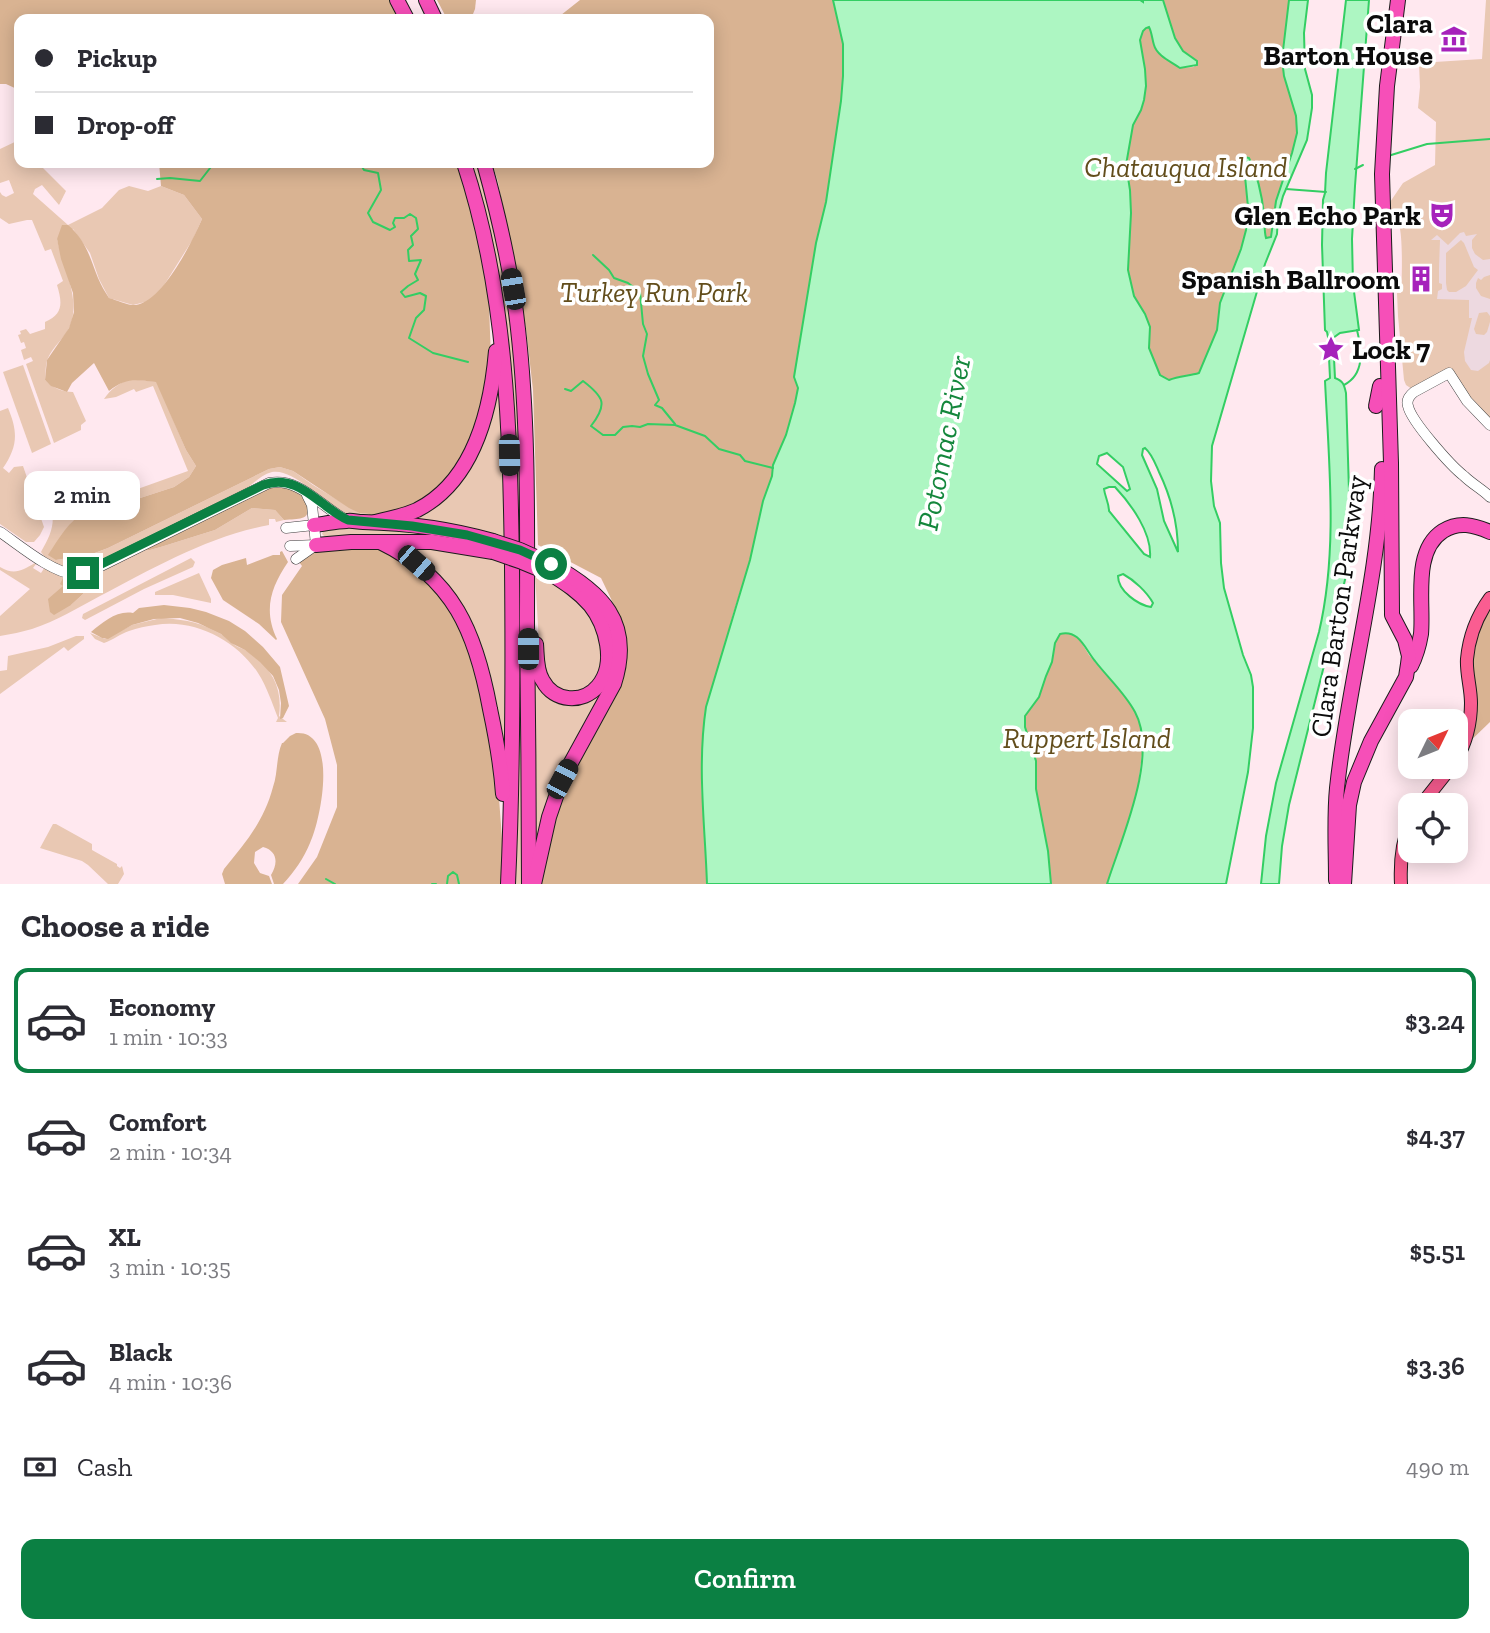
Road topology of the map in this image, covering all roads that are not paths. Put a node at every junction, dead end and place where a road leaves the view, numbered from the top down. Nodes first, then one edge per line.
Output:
1 (1390, 0) edge
2 (1398, 0) edge
3 (465, 168) edge
4 (485, 168) edge
5 (499, 314) junction
6 (1380, 386) junction
7 (1376, 406) dead end
8 (1490, 425) edge
9 (1375, 455) dead end
10 (305, 491) junction
11 (1490, 497) edge
12 (1381, 511) junction
13 (348, 520) junction
14 (375, 522) junction
15 (314, 525) junction
16 (286, 528) dead end
17 (0, 532) edge
18 (1490, 532) edge
19 (380, 542) junction
20 (316, 545) junction
21 (290, 546) dead end
22 (493, 547) junction
23 (296, 559) dead end
24 (551, 569) junction
25 (527, 578) junction
26 (1490, 598) edge
27 (1422, 600) junction
28 (1392, 604) junction
29 (1405, 677) junction
30 (1468, 730) edge
31 (1344, 739) junction
32 (1371, 741) junction
33 (1442, 779) edge
34 (1431, 793) edge
35 (509, 860) junction
36 (1400, 863) edge
37 (509, 884) edge
38 (528, 884) edge
39 (534, 884) edge
40 (1336, 884) edge
41 (1344, 884) edge
42 (1401, 884) edge

1 - 6 highway, Clara Barton Parkway
2 - 28 highway, Clara Barton Parkway
3 - 5 highway
4 - 25 highway
5 - 14 highway
5 - 35 highway
6 - 7 highway
6 - 12 highway, Clara Barton Parkway
8 - 11 street
9 - 12 highway
10 - 13 street
10 - 15 street
10 - 17 street
12 - 31 highway, Clara Barton Parkway
13 - 14 highway
13 - 15 highway
14 - 22 highway
15 - 16 street
15 - 20 street
18 - 27 highway
19 - 20 highway
19 - 22 highway
19 - 35 highway
20 - 21 street
20 - 23 street
22 - 24 highway, bridge
24 - 25 highway
24 - 39 highway
25 - 38 highway
26 - 30 main road
27 - 28 highway
27 - 29 highway
28 - 29 highway, Clara Barton Parkway
29 - 32 highway, Clara Barton Parkway
31 - 32 highway
31 - 40 highway, Clara Barton Parkway
32 - 41 highway, Clara Barton Parkway
33 - 34 main road
35 - 37 highway
36 - 42 main road

